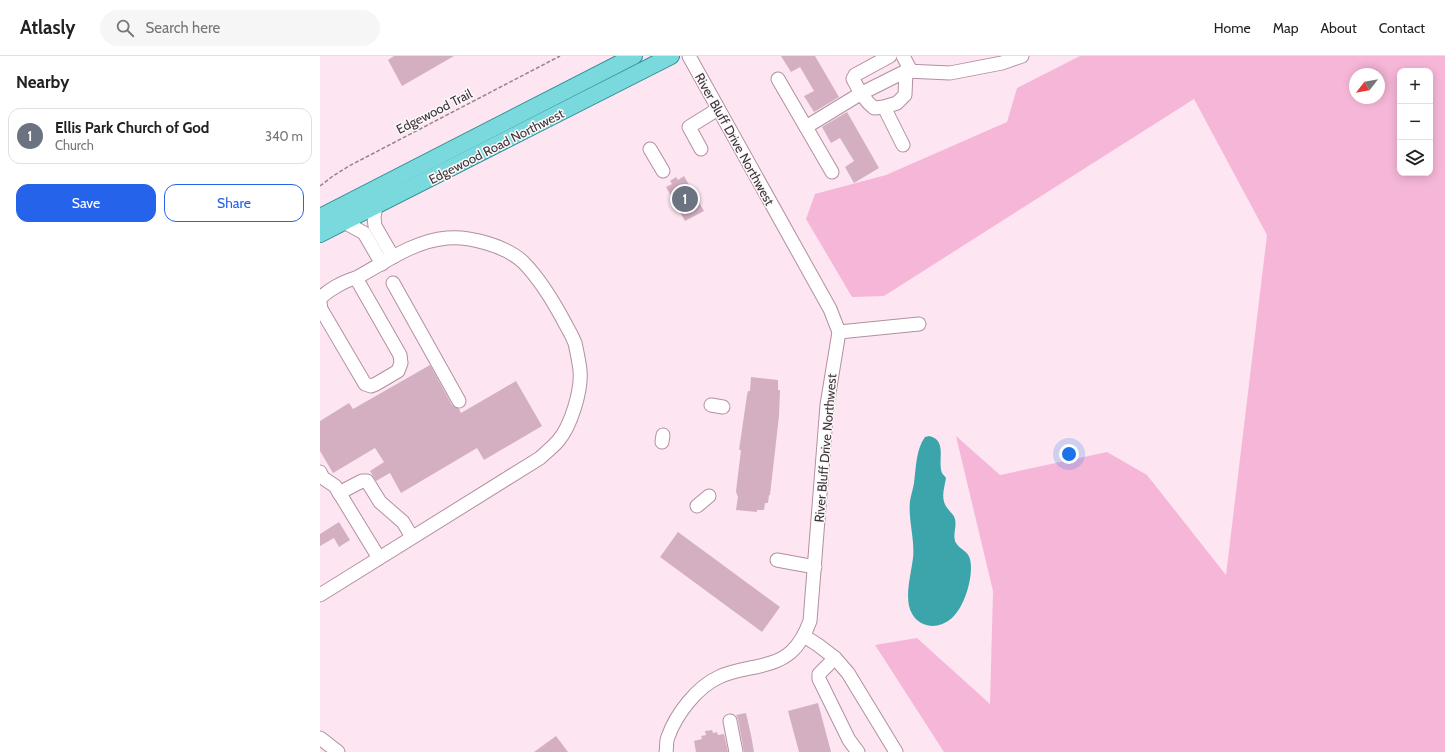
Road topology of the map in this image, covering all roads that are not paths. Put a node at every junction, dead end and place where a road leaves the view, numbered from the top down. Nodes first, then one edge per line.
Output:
1 (634, 56) edge
2 (671, 56) edge
3 (689, 56) edge
4 (890, 56) edge
5 (903, 56) edge
6 (1022, 56) edge
7 (909, 71) junction
8 (778, 79) dead end
9 (860, 94) junction
10 (884, 107) junction
11 (718, 109) junction
12 (806, 127) junction
13 (903, 145) dead end
14 (650, 148) dead end
15 (702, 149) dead end
16 (663, 171) dead end
17 (832, 172) dead end
18 (376, 206) junction
19 (320, 217) edge
20 (344, 222) junction
21 (320, 234) edge
22 (388, 261) junction
23 (356, 278) junction
24 (393, 283) dead end
25 (320, 299) edge
26 (320, 303) edge
27 (919, 324) dead end
28 (839, 332) junction
29 (459, 401) dead end
30 (320, 472) edge
31 (339, 493) junction
32 (709, 496) dead end
33 (697, 506) dead end
34 (412, 537) junction
35 (379, 558) junction
36 (778, 560) dead end
37 (815, 567) junction
38 (320, 595) edge
39 (804, 636) junction
40 (835, 658) junction
41 (730, 721) dead end
42 (320, 738) edge
43 (338, 752) edge
44 (666, 752) edge
45 (736, 752) edge
46 (858, 752) edge
47 (896, 752) edge

1 - 19 main road, Edgewood Road Northwest
2 - 18 main road, Edgewood Road Northwest
3 - 11 street, River Bluff Drive Northwest
4 - 9 street
5 - 7 street
6 - 7 street
7 - 9 street
7 - 10 street
8 - 12 street
9 - 10 street
9 - 12 street
10 - 13 street
11 - 15 street
11 - 28 street, River Bluff Drive Northwest
12 - 17 street
14 - 16 street
18 - 20 main road, Edgewood Road Northwest
18 - 22 street
20 - 21 main road, Edgewood Road Northwest
20 - 22 street
22 - 23 street
22 - 34 street
23 - 25 street
23 - 26 street
24 - 29 street
27 - 28 street
28 - 37 street, River Bluff Drive Northwest
30 - 31 street
31 - 34 street
31 - 35 street
32 - 33 street
34 - 35 street
35 - 38 street
36 - 37 street
37 - 39 street, River Bluff Drive Northwest
39 - 40 street
39 - 44 street, River Bluff Drive Northwest
40 - 46 street
40 - 47 street
41 - 45 street
42 - 43 street

